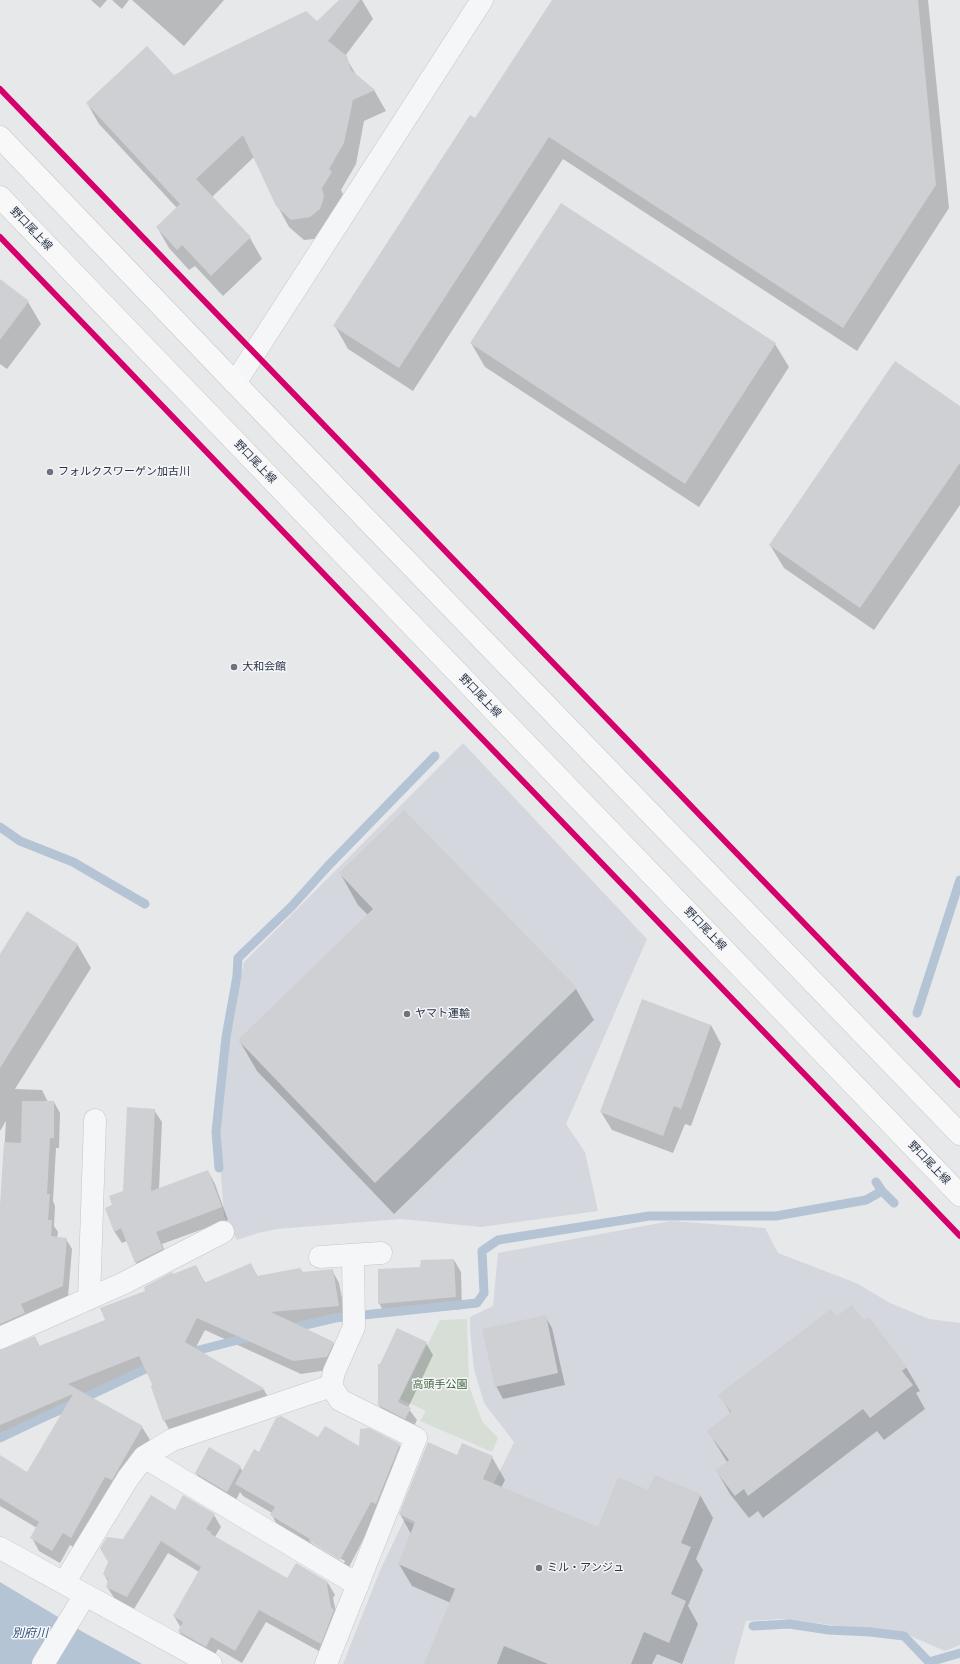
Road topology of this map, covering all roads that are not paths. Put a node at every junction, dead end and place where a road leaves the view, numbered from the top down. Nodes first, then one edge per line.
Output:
1 (482, 0) edge
2 (0, 137) edge
3 (0, 197) edge
4 (235, 383) junction
5 (95, 1120) dead end
6 (960, 1134) edge
7 (960, 1195) edge
8 (223, 1232) dead end
9 (381, 1253) dead end
10 (353, 1255) junction
11 (320, 1257) dead end
12 (89, 1299) junction
13 (0, 1338) edge
14 (331, 1386) junction
15 (144, 1457) junction
16 (0, 1548) edge
17 (64, 1583) junction
18 (358, 1585) junction
19 (85, 1595) junction
20 (43, 1664) edge
21 (211, 1664) edge
22 (326, 1664) edge

1 - 4 street
2 - 4 main road
3 - 7 main road, 野口尾上線
4 - 6 main road
5 - 12 street
8 - 12 street
9 - 10 street
10 - 11 street
10 - 14 street
12 - 13 street
14 - 15 street
14 - 18 street
15 - 17 street
15 - 18 street
16 - 17 street
17 - 19 street
18 - 22 street
19 - 20 street
19 - 21 street

